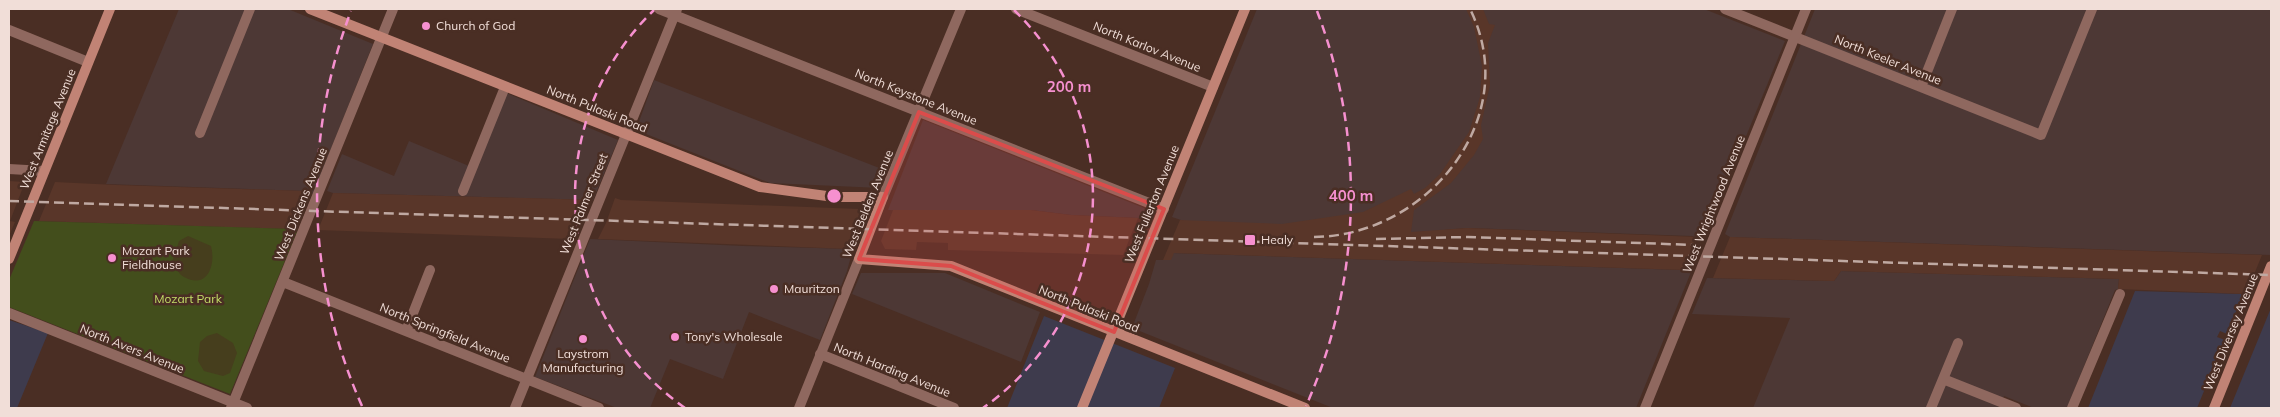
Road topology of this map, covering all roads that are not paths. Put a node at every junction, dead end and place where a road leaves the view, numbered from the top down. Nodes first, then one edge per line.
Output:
1 (110, 9) edge
2 (250, 9) edge
3 (310, 9) edge
4 (394, 9) edge
5 (659, 9) edge
6 (960, 9) edge
7 (1016, 9) edge
8 (1245, 9) edge
9 (1724, 9) edge
10 (1806, 9) edge
11 (1952, 9) edge
12 (2092, 9) edge
13 (675, 12) edge
14 (9, 30) edge
15 (1795, 36) junction
16 (382, 38) junction
17 (88, 62) junction
18 (505, 86) junction
19 (1213, 87) junction
20 (1921, 87) junction
21 (919, 112) junction
22 (200, 133) dead end
23 (626, 134) junction
24 (9, 169) edge
25 (44, 171) junction
26 (463, 191) dead end
27 (883, 197) junction
28 (1164, 209) junction
29 (9, 259) edge
30 (858, 259) junction
31 (2271, 266) edge
32 (430, 270) dead end
33 (282, 282) junction
34 (2120, 294) dead end
35 (9, 313) edge
36 (406, 331) junction
37 (1114, 332) junction
38 (1958, 343) dead end
39 (820, 354) junction
40 (526, 379) junction
41 (1943, 379) junction
42 (232, 406) edge
43 (247, 408) edge
44 (515, 408) edge
45 (599, 408) edge
46 (799, 408) edge
47 (954, 408) edge
48 (1082, 408) edge
49 (1305, 408) edge
50 (1645, 408) edge
51 (1931, 408) edge
52 (2016, 408) edge
53 (2072, 408) edge
54 (2214, 408) edge

1 - 17 main road, West Armitage Avenue
2 - 22 street
3 - 16 main road, North Pulaski Road
4 - 16 street, West Dickens Avenue
5 - 13 street, North Keystone Avenue
6 - 21 street, West Belden Avenue
7 - 19 street, North Karlov Avenue
8 - 19 main road, West Fullerton Avenue
9 - 15 street, North Keeler Avenue
10 - 15 street, West Wrightwood Avenue
11 - 20 street
12 - 20 street, North Keeler Avenue
13 - 21 street, North Keystone Avenue
13 - 23 street, West Palmer Street
14 - 17 street
15 - 20 street, North Keeler Avenue
15 - 50 street, West Wrightwood Avenue
16 - 18 main road, North Pulaski Road
16 - 33 street, West Dickens Avenue
17 - 25 main road, West Armitage Avenue
18 - 23 main road, North Pulaski Road
18 - 26 street
19 - 28 main road, West Fullerton Avenue
21 - 27 street, West Belden Avenue
21 - 28 street, North Keystone Avenue
23 - 27 main road, North Pulaski Road
23 - 40 street, West Palmer Street
24 - 25 street
25 - 29 main road, West Armitage Avenue
27 - 30 main road, West Belden Avenue
28 - 37 main road, West Fullerton Avenue
30 - 37 main road, North Pulaski Road
30 - 39 street, West Belden Avenue
31 - 54 main road, West Diversey Avenue
32 - 36 street
33 - 36 street, North Springfield Avenue
33 - 42 street, West Dickens Avenue
34 - 53 street
35 - 42 street, North Avers Avenue
36 - 40 street, North Springfield Avenue
37 - 48 main road, West Fullerton Avenue
37 - 49 main road, North Pulaski Road
38 - 41 street
39 - 46 street, West Belden Avenue
39 - 47 street, North Harding Avenue
40 - 44 street, West Palmer Street
40 - 45 street, North Springfield Avenue
41 - 51 street
41 - 52 street
42 - 43 street, North Avers Avenue

